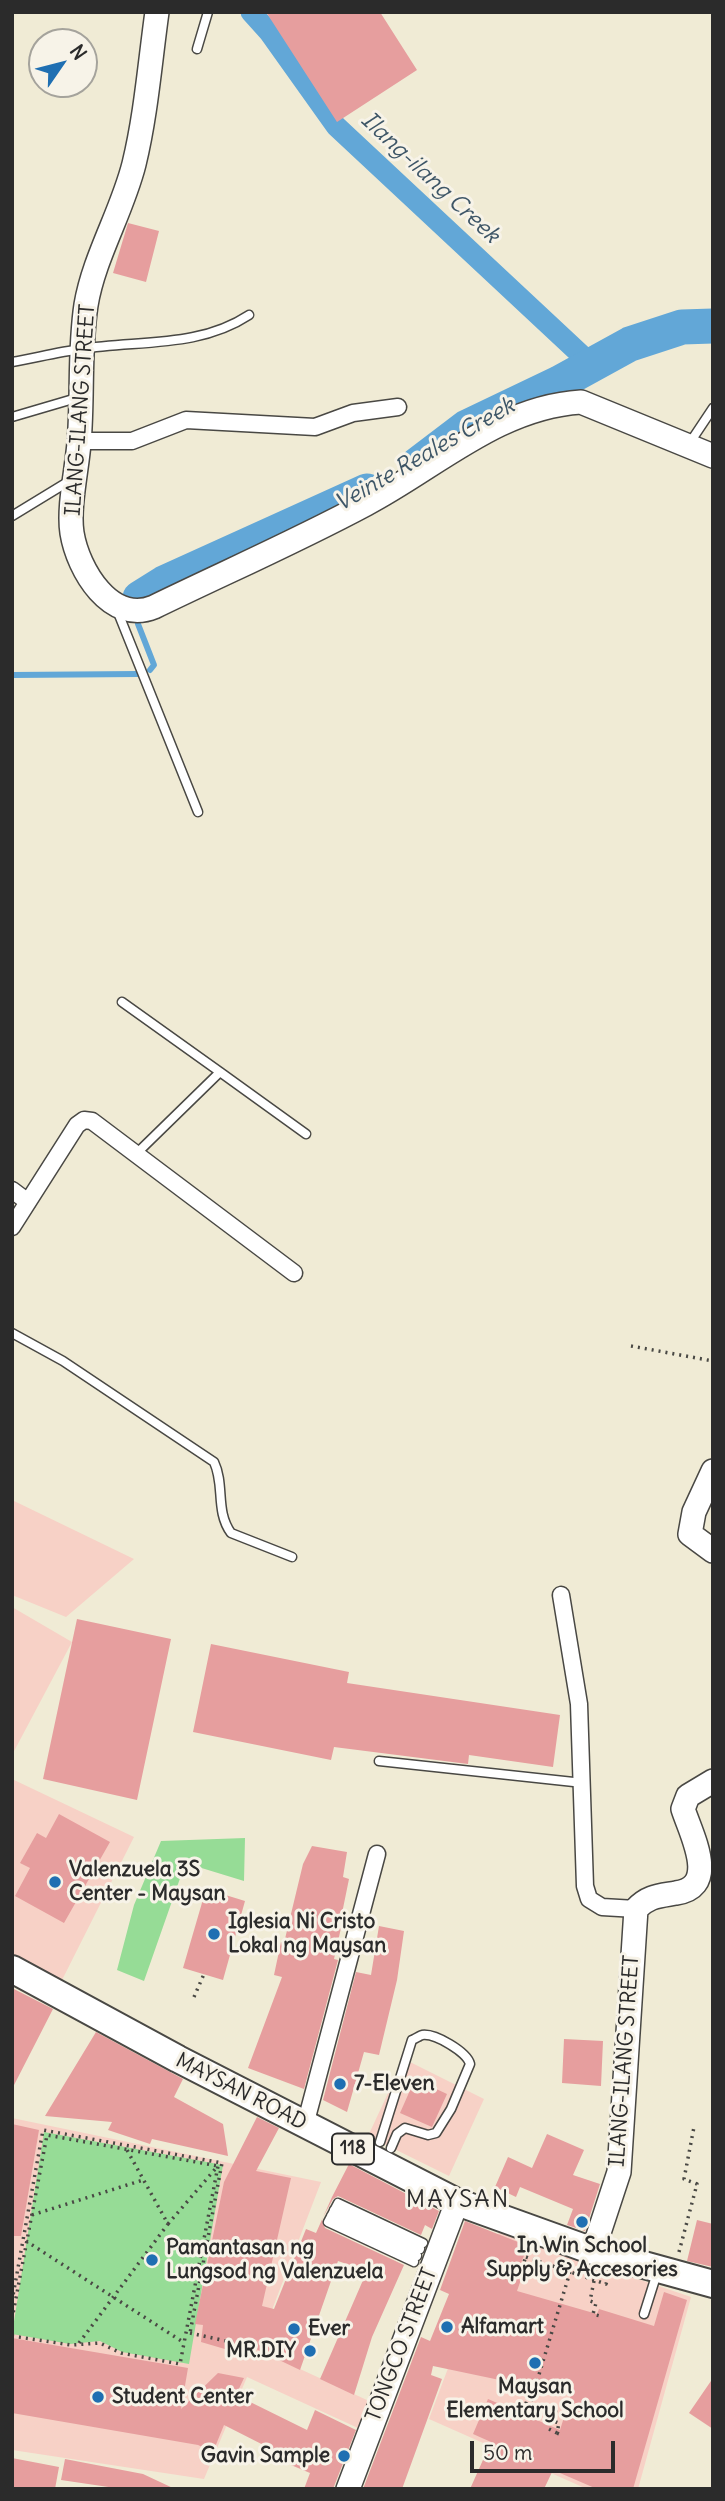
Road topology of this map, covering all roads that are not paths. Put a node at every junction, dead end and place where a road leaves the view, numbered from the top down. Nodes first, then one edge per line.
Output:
1 (157, 12) edge
2 (208, 12) edge
3 (197, 49) dead end
4 (249, 315) dead end
5 (82, 349) junction
6 (12, 362) edge
7 (81, 397) junction
8 (398, 407) dead end
9 (713, 408) edge
10 (12, 417) edge
11 (80, 440) junction
12 (689, 444) junction
13 (713, 456) edge
14 (76, 477) junction
15 (12, 516) edge
16 (116, 607) junction
17 (198, 812) dead end
18 (122, 1002) dead end
19 (220, 1072) junction
20 (306, 1134) dead end
21 (135, 1155) junction
22 (12, 1190) edge
23 (28, 1202) junction
24 (12, 1227) edge
25 (294, 1273) dead end
26 (12, 1333) edge
27 (713, 1471) edge
28 (713, 1551) edge
29 (292, 1558) dead end
30 (561, 1595) dead end
31 (379, 1761) dead end
32 (713, 1781) edge
33 (583, 1783) junction
34 (377, 1854) dead end
35 (636, 1909) junction
36 (12, 1969) edge
37 (304, 2125) junction
38 (380, 2142) dead end
39 (391, 2148) dead end
40 (457, 2202) junction
41 (333, 2213) joint
42 (593, 2251) junction
43 (668, 2262) junction
44 (713, 2284) edge
45 (644, 2314) dead end
46 (348, 2489) edge

1 - 5 street, ILANG-ILANG STREET
2 - 3 lane
4 - 5 lane
5 - 6 lane
5 - 7 street, ILANG-ILANG STREET
7 - 10 lane
7 - 11 street, ILANG-ILANG STREET
8 - 11 street
9 - 12 lane
11 - 14 street, ILANG-ILANG STREET
12 - 13 street
12 - 16 street
14 - 15 lane
14 - 16 street, ILANG-ILANG STREET
16 - 17 lane
18 - 19 lane
19 - 20 lane
19 - 21 lane
21 - 23 street
21 - 25 street
22 - 23 street
23 - 24 street
26 - 29 lane
27 - 28 street
30 - 33 street
31 - 33 lane
32 - 35 street
33 - 35 street
34 - 37 street
35 - 42 street, ILANG-ILANG STREET
36 - 37 main road, MAYSAN ROAD / 118
37 - 40 main road, MAYSAN ROAD / 118
38 - 39 lane
40 - 42 main road, MAYSAN ROAD / 118
40 - 46 street, TONGCO STREET
41 - 41 lane
42 - 43 main road, MAYSAN ROAD / 118
43 - 44 main road, MAYSAN ROAD / 118
43 - 45 lane

